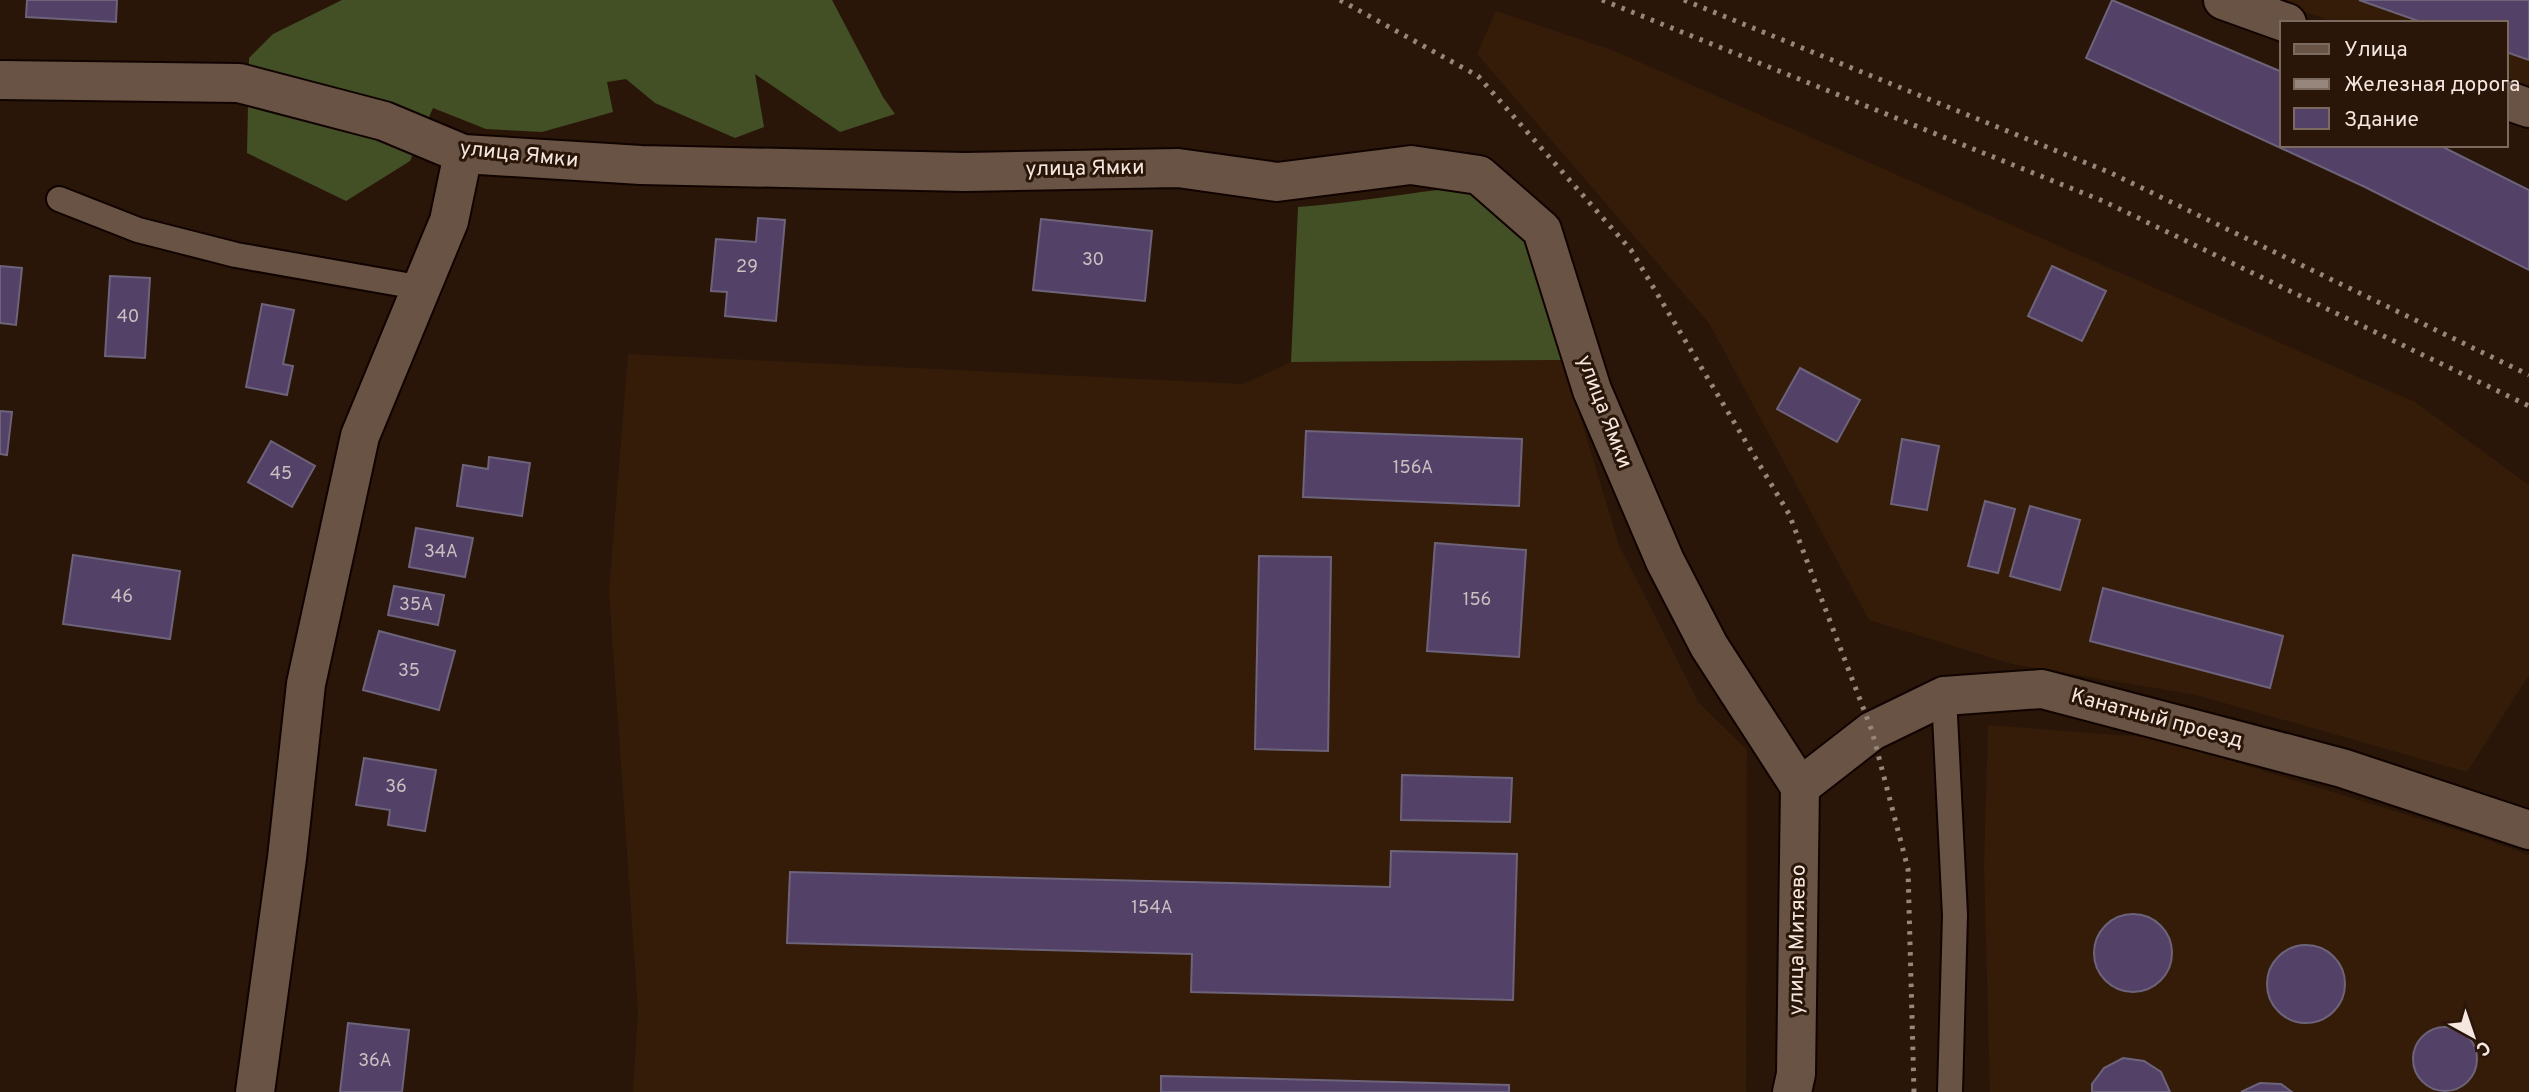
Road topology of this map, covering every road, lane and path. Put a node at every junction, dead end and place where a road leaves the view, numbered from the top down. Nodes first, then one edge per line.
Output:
1 (2223, 0) edge
2 (2281, 21) edge
3 (0, 79) edge
4 (2508, 101) edge
5 (2529, 108) edge
6 (463, 154) junction
7 (59, 200) dead end
8 (423, 288) junction
9 (1944, 696) junction
10 (1800, 787) junction
11 (2529, 830) edge
12 (255, 1092) edge
13 (1792, 1092) edge
14 (1950, 1092) edge

1 - 2 street
3 - 6 street, улица Ямки
4 - 5 street
6 - 8 street
6 - 10 street, улица Ямки
7 - 8 lane
8 - 12 street
9 - 10 street, Канатный проезд
9 - 11 street, Канатный проезд
9 - 14 lane
10 - 13 street, улица Митяево

